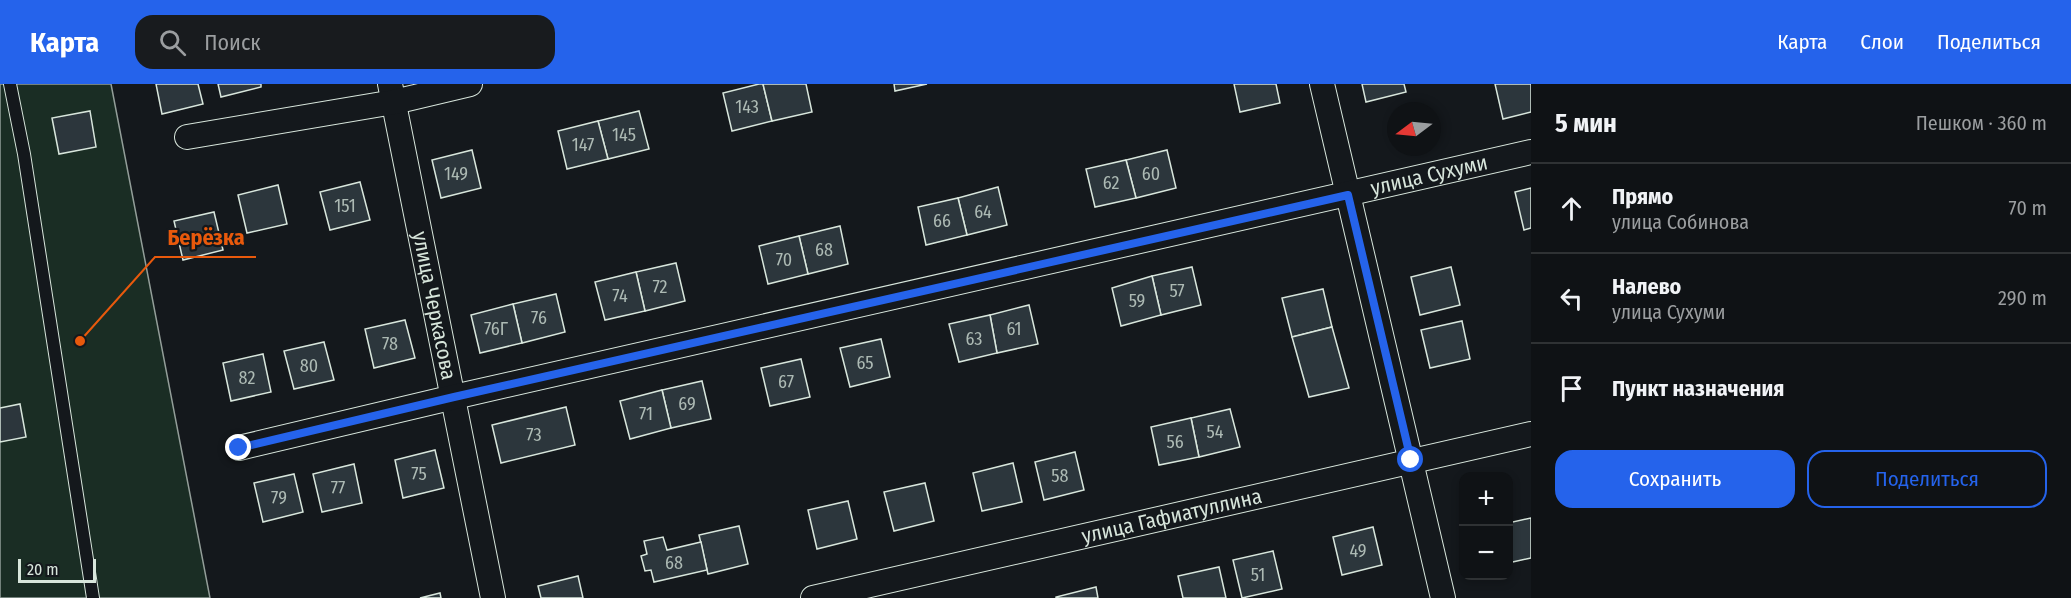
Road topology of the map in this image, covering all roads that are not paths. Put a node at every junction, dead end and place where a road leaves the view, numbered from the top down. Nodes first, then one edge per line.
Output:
1 (10, 84) edge
2 (470, 84) edge
3 (1322, 84) edge
4 (392, 93) edge
5 (187, 137) dead end
6 (1531, 152) edge
7 (1348, 195) junction
8 (454, 397) junction
9 (1531, 434) edge
10 (239, 448) dead end
11 (1411, 460) junction
12 (93, 598) edge
13 (493, 598) edge
14 (813, 598) edge
15 (1443, 598) edge

1 - 12 lane
2 - 4 street
3 - 7 street
4 - 5 street
4 - 8 street, улица Черкасова
6 - 7 street, улица Сухуми
7 - 8 street, улица Сухуми
7 - 11 street
8 - 10 street, улица Сухуми
8 - 13 street, улица Черкасова
9 - 11 street, улица Гафиатуллина
11 - 14 street, улица Гафиатуллина
11 - 15 street

